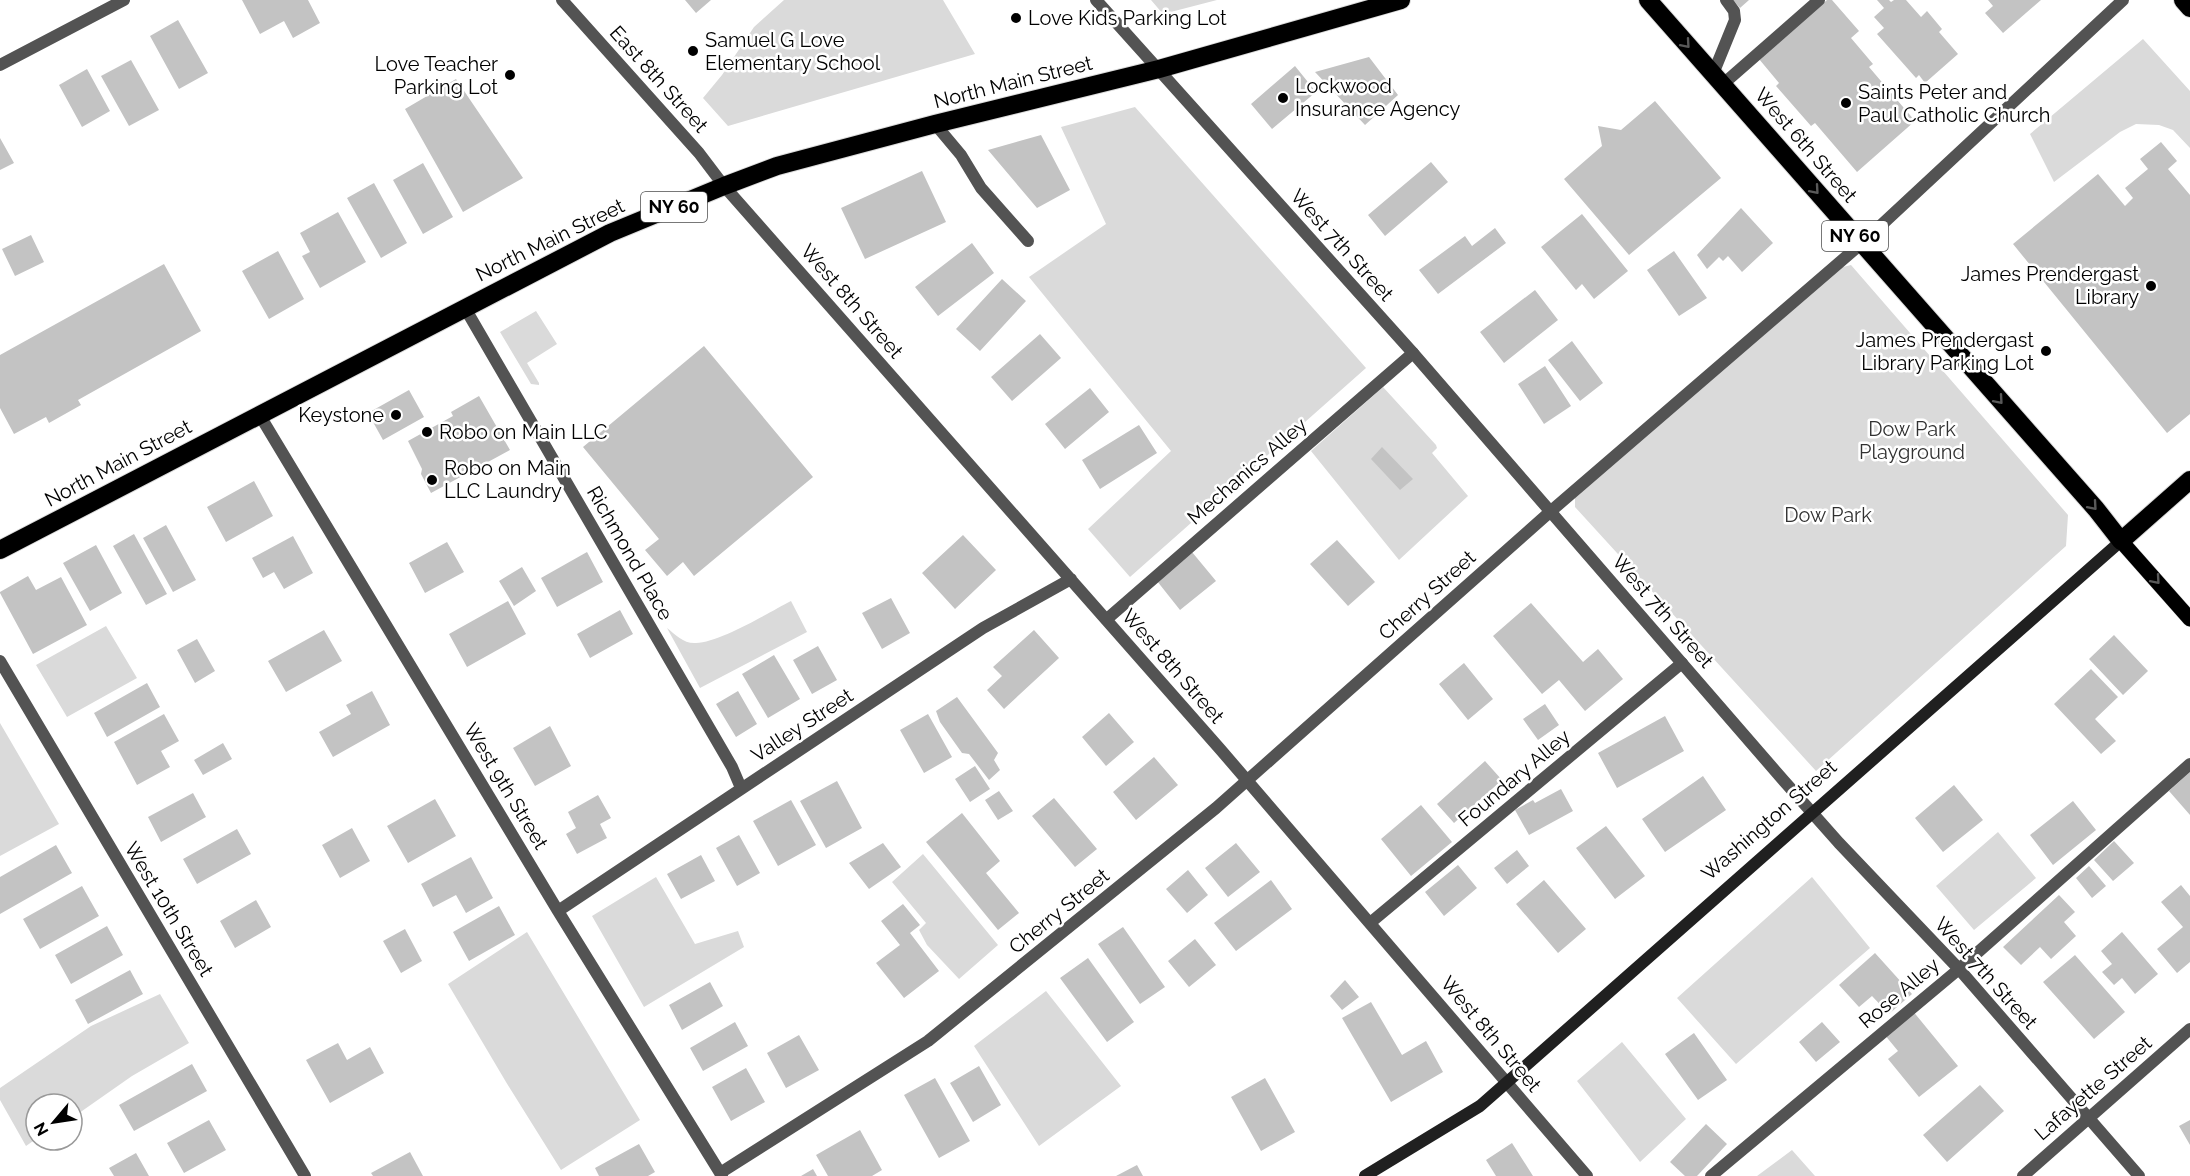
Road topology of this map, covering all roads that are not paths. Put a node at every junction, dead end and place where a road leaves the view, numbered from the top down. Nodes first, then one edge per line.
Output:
1 (124, 0) edge
2 (562, 0) edge
3 (1096, 0) edge
4 (1401, 0) edge
5 (1648, 0) edge
6 (1726, 0) edge
7 (1819, 0) edge
8 (2123, 0) edge
9 (2183, 0) edge
10 (2190, 8) edge
11 (0, 65) edge
12 (1159, 69) junction
13 (1718, 80) junction
14 (935, 124) junction
15 (724, 186) junction
16 (1028, 241) dead end
17 (1862, 243) junction
18 (465, 308) junction
19 (1413, 353) junction
20 (258, 414) junction
21 (2190, 480) edge
22 (1551, 511) junction
23 (2121, 541) junction
24 (0, 550) edge
25 (1071, 579) junction
26 (1107, 619) junction
27 (2190, 619) edge
28 (0, 661) edge
29 (1682, 663) junction
30 (2190, 765) edge
31 (1247, 780) junction
32 (741, 788) junction
33 (1812, 812) junction
34 (558, 911) junction
35 (1370, 922) junction
36 (1959, 969) junction
37 (2190, 1029) edge
38 (1506, 1083) junction
39 (2088, 1118) junction
40 (721, 1174) edge
41 (305, 1176) edge
42 (1365, 1176) edge
43 (1587, 1176) edge
44 (1711, 1176) edge
45 (2023, 1176) edge
46 (2139, 1176) edge

1 - 11 street
2 - 15 street, East 8th Street
3 - 12 street, West 7th Street
4 - 12 highway, North Main Street / NY 60
5 -> 13 highway, West 6th Street / NY 60
6 - 13 street
7 - 13 street
8 - 17 street, Cherry Street
9 - 10 highway
12 - 14 highway, North Main Street / NY 60
12 - 19 street, West 7th Street
13 -> 17 highway, West 6th Street / NY 60
14 - 15 highway, North Main Street / NY 60
14 - 16 street
15 - 18 highway, North Main Street / NY 60
15 - 25 street, West 8th Street
17 - 22 street, Cherry Street
17 -> 23 highway, West 6th Street / NY 60
18 - 20 highway, North Main Street / NY 60
18 - 32 street, Richmond Place
19 - 22 street, West 7th Street
19 - 26 street, Mechanics Alley
20 - 24 highway, North Main Street / NY 60
20 - 34 street, West 9th Street
21 - 23 highway, Washington Street
22 - 29 street, West 7th Street
22 - 31 street, Cherry Street
23 -> 27 main road, West 6th Street
23 - 33 main road, Washington Street
25 - 26 street, West 8th Street
25 - 32 street, Valley Street
26 - 31 street, West 8th Street
28 - 41 street, West 10th Street
29 - 33 street, West 7th Street
29 - 35 street, Foundary Alley
30 - 36 street, Rose Alley
31 - 35 street, West 8th Street
31 - 40 street, Cherry Street
32 - 34 street, Valley Street
33 - 36 street, West 7th Street
33 - 38 main road, Washington Street
34 - 40 street, West 9th Street
35 - 38 street, West 8th Street
36 - 39 street, West 7th Street
36 - 44 street, Rose Alley
37 - 39 street, Lafayette Street
38 - 42 main road, Washington Street
38 - 43 street, West 8th Street
39 - 45 street, Lafayette Street
39 - 46 street, West 7th Street

